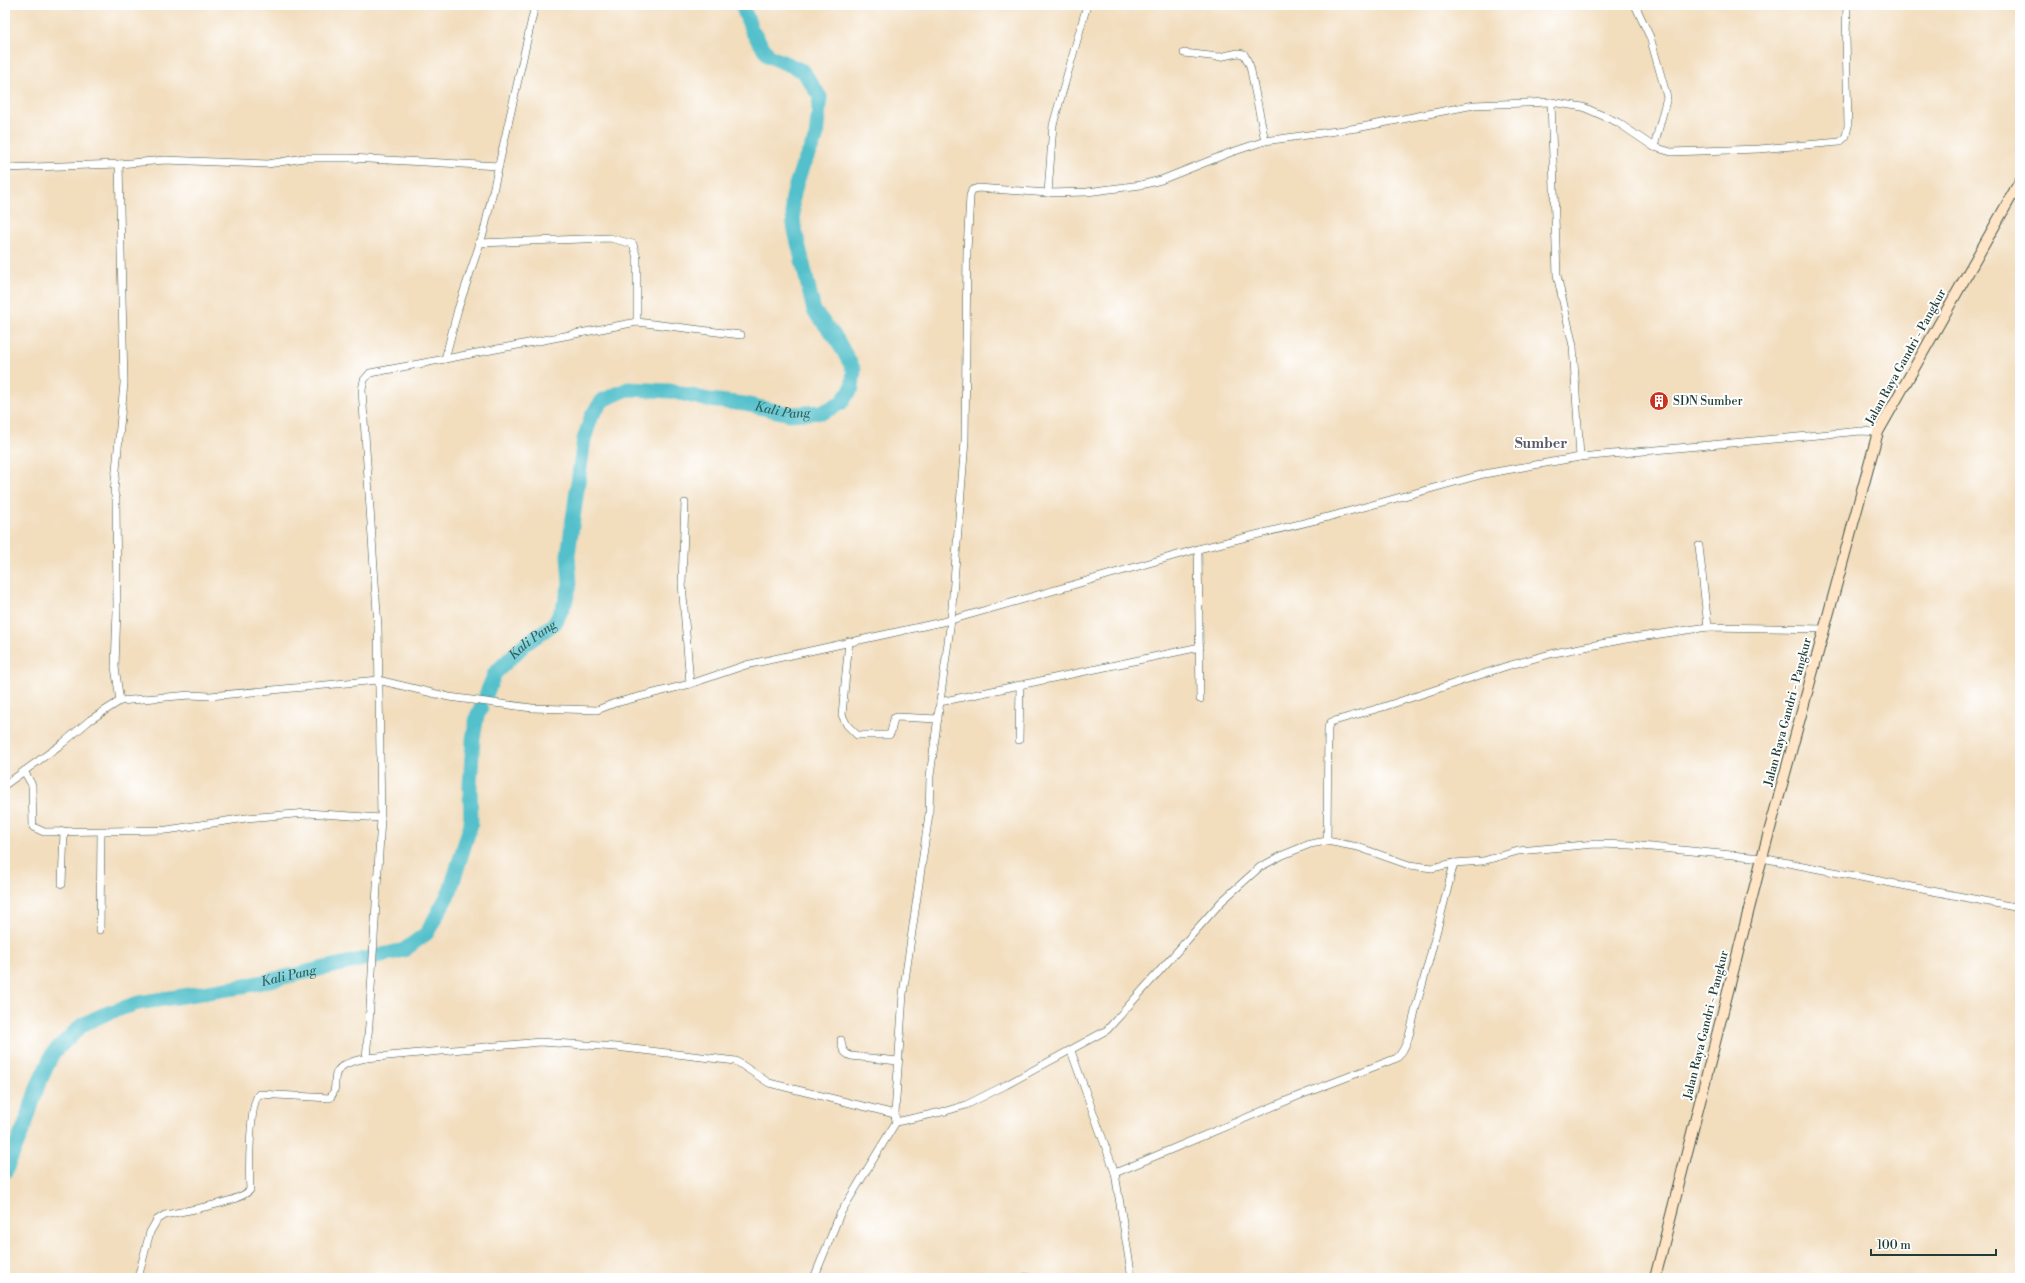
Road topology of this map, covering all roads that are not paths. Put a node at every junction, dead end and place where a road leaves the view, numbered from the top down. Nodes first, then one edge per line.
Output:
1 (535, 5) edge
2 (1087, 5) edge
3 (1635, 5) edge
4 (1847, 5) edge
5 (1184, 53) dead end
6 (1551, 102) junction
7 (1265, 141) junction
8 (1654, 147) junction
9 (119, 164) junction
10 (499, 166) junction
11 (5, 168) edge
12 (2020, 181) edge
13 (1048, 194) junction
14 (479, 243) junction
15 (637, 322) junction
16 (741, 335) dead end
17 (445, 359) junction
18 (1878, 432) junction
19 (1580, 457) junction
20 (685, 503) dead end
21 (1699, 546) dead end
22 (1198, 549) junction
23 (951, 620) junction
24 (1708, 627) junction
25 (1824, 629) junction
26 (849, 641) junction
27 (1200, 647) junction
28 (378, 680) junction
29 (690, 684) junction
30 (1020, 686) junction
31 (1200, 699) dead end
32 (120, 701) junction
33 (940, 702) junction
34 (938, 719) junction
35 (1019, 740) dead end
36 (24, 771) junction
37 (5, 785) edge
38 (381, 818) junction
39 (64, 831) junction
40 (101, 832) junction
41 (1328, 841) junction
42 (1762, 858) junction
43 (1454, 863) junction
44 (62, 884) dead end
45 (2020, 908) edge
46 (100, 930) dead end
47 (841, 1040) dead end
48 (1071, 1051) junction
49 (366, 1058) junction
50 (898, 1061) junction
51 (894, 1114) junction
52 (896, 1122) junction
53 (1113, 1169) junction
54 (138, 1278) edge
55 (814, 1278) edge
56 (1132, 1278) edge
57 (1655, 1278) edge

1 - 10 street
2 - 13 street
3 - 8 street
4 - 8 street
5 - 7 street
6 - 7 street
6 - 8 street
6 - 19 street
7 - 13 street
9 - 10 street
9 - 11 street
9 - 32 street
10 - 14 street
12 - 18 street, Jalan Raya Gandri - Pangkur
13 - 23 street
14 - 15 street
14 - 17 street
15 - 16 street
15 - 17 street
17 - 28 street
18 - 19 street
18 - 25 street, Jalan Raya Gandri - Pangkur
19 - 22 street
20 - 29 street
21 - 24 street
22 - 23 street
22 - 27 street
23 - 26 street
23 - 33 street
24 - 25 street
24 - 41 street
25 - 42 street, Jalan Raya Gandri - Pangkur
26 - 29 street
26 - 34 street
27 - 30 street
27 - 31 street
28 - 29 street
28 - 32 street
28 - 38 street
30 - 33 street
30 - 35 street
32 - 36 street
33 - 34 street
34 - 50 street
36 - 37 street
36 - 39 street
38 - 40 street
38 - 49 street
39 - 40 street
39 - 44 street
40 - 46 street
41 - 43 street
41 - 48 street
42 - 43 street
42 - 45 street
42 - 57 street, Jalan Raya Gandri - Pangkur
43 - 53 street
47 - 50 street
48 - 52 street
48 - 53 street
49 - 51 street
49 - 54 street
50 - 51 street
51 - 52 street
52 - 55 street
53 - 56 street

